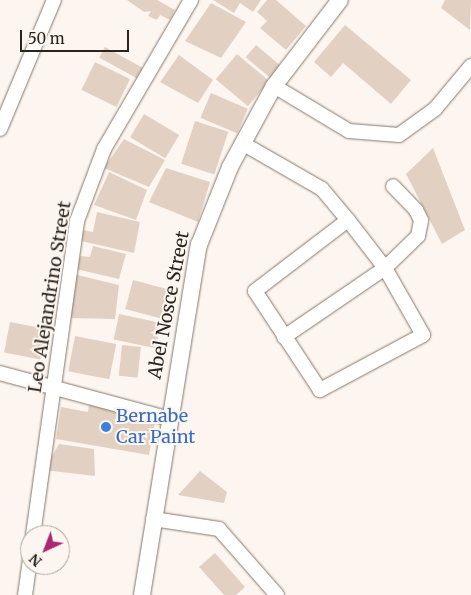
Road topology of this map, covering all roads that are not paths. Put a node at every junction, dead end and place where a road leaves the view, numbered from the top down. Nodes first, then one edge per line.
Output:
1 (54, 0) edge
2 (191, 0) edge
3 (340, 0) edge
4 (471, 66) edge
5 (274, 86) junction
6 (0, 129) edge
7 (242, 143) junction
8 (393, 186) dead end
9 (348, 220) junction
10 (385, 268) junction
11 (284, 337) junction
12 (0, 373) edge
13 (54, 388) junction
14 (167, 418) junction
15 (153, 519) junction
16 (34, 525) edge
17 (28, 575) edge
18 (25, 595) edge
19 (142, 595) edge
20 (277, 595) edge

1 - 6 street
2 - 13 street, Leo Alejandrino Street
3 - 5 street, Abel Nosce Street
4 - 5 street
5 - 7 street, Abel Nosce Street
7 - 9 street
7 - 14 street, Abel Nosce Street
8 - 10 street
9 - 10 street
9 - 11 street
10 - 11 street
10 - 11 street
12 - 13 street
13 - 14 street
13 - 16 street, Leo Alejandrino Street
14 - 15 street, Abel Nosce Street
15 - 19 street, Abel Nosce Street
15 - 20 street
17 - 18 street

